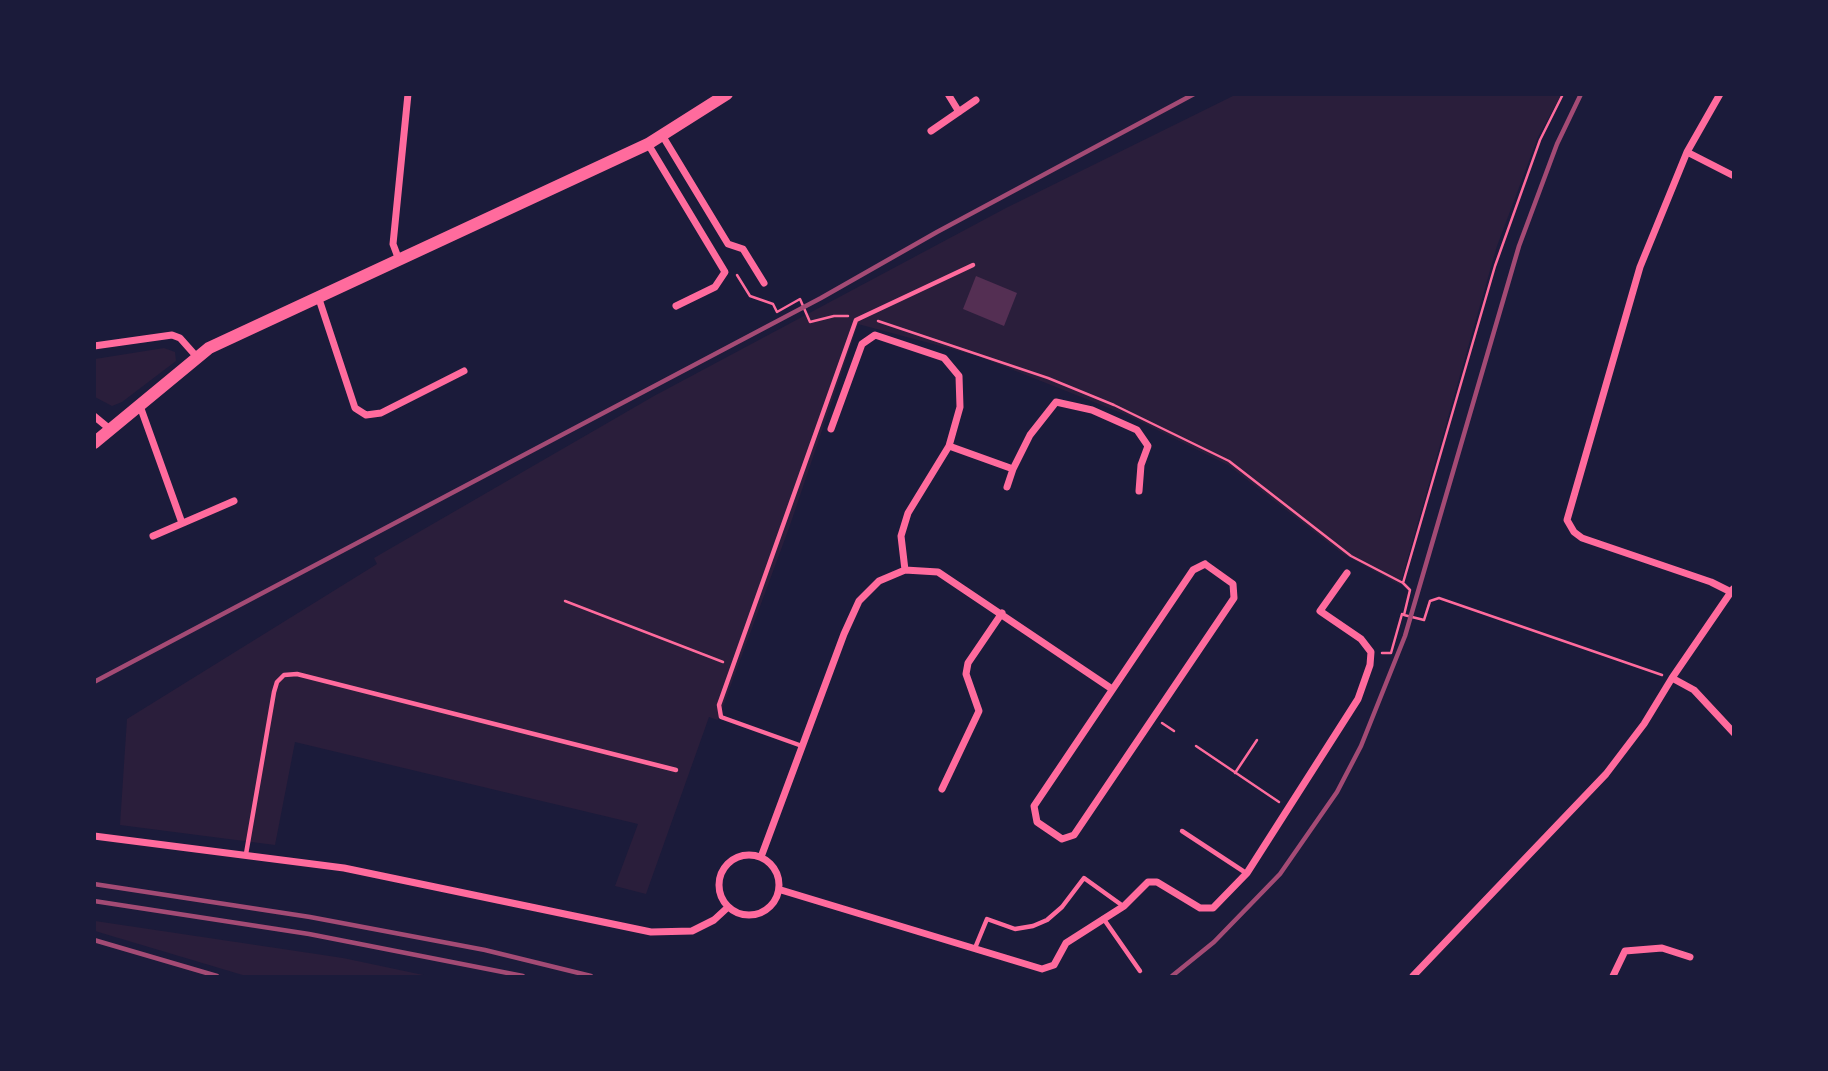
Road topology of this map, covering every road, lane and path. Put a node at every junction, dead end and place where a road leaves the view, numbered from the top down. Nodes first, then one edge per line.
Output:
1 (408, 94) edge
2 (727, 94) edge
3 (948, 94) edge
4 (1563, 94) edge
5 (1720, 94) edge
6 (976, 100) dead end
7 (959, 112) junction
8 (931, 131) dead end
9 (662, 135) junction
10 (648, 144) junction
11 (1687, 152) junction
12 (1734, 176) edge
13 (399, 260) junction
14 (973, 265) dead end
15 (764, 283) dead end
16 (318, 296) junction
17 (676, 306) dead end
18 (777, 312) dead end
19 (834, 316) dead end
20 (94, 346) edge
21 (196, 356) junction
22 (464, 371) dead end
23 (140, 406) junction
24 (94, 416) edge
25 (831, 429) dead end
26 (111, 430) junction
27 (94, 443) edge
28 (949, 446) junction
29 (1013, 469) junction
30 (1007, 487) dead end
31 (1139, 491) dead end
32 (234, 501) dead end
33 (182, 523) junction
34 (153, 536) dead end
35 (905, 570) junction
36 (1347, 573) dead end
37 (1403, 583) dead end
38 (1410, 590) dead end
39 (1732, 590) edge
40 (565, 601) dead end
41 (1407, 603) dead end
42 (1002, 613) junction
43 (1371, 652) junction
44 (733, 666) junction
45 (1672, 678) junction
46 (1112, 689) junction
47 (1734, 733) edge
48 (1257, 740) dead end
49 (802, 746) junction
50 (1195, 746) dead end
51 (676, 770) dead end
52 (1235, 773) junction
53 (943, 789) dead end
54 (1288, 808) junction
55 (1182, 831) dead end
56 (94, 836) edge
57 (246, 854) junction
58 (761, 857) junction
59 (1247, 873) junction
60 (781, 890) junction
61 (1124, 906) junction
62 (727, 908) junction
63 (1103, 918) junction
64 (975, 948) junction
65 (1690, 957) dead end
66 (1140, 971) dead end
67 (1413, 976) edge
68 (1613, 976) edge

1 - 13 street
2 - 9 street
3 - 7 street
4 - 37 path
5 - 11 street
6 - 7 street
7 - 8 street
9 - 10 street
9 - 15 street
10 - 13 street
10 - 17 street
11 - 12 street
11 - 39 street
13 - 16 street
14 - 44 lane
16 - 21 street
16 - 22 street
18 - 19 path
20 - 21 street
21 - 23 street
23 - 26 street
23 - 33 street
24 - 26 street
25 - 28 street
26 - 27 street
28 - 29 street
28 - 35 street
29 - 30 street
29 - 31 street
32 - 33 street
33 - 34 street
35 - 42 street
35 - 49 street
36 - 43 street
38 - 43 path
39 - 45 street
40 - 44 path
41 - 45 path
42 - 46 street
42 - 53 street
43 - 54 street
44 - 49 lane
45 - 47 street
45 - 67 street
46 - 46 street
48 - 52 path
49 - 58 street
50 - 52 path
51 - 57 lane
52 - 54 path
54 - 59 street
55 - 59 lane
56 - 57 street
57 - 62 street
58 - 60 street
58 - 62 street
59 - 61 street
60 - 62 street
60 - 64 street
61 - 63 street
61 - 64 lane
63 - 64 street
63 - 66 lane
65 - 68 street

